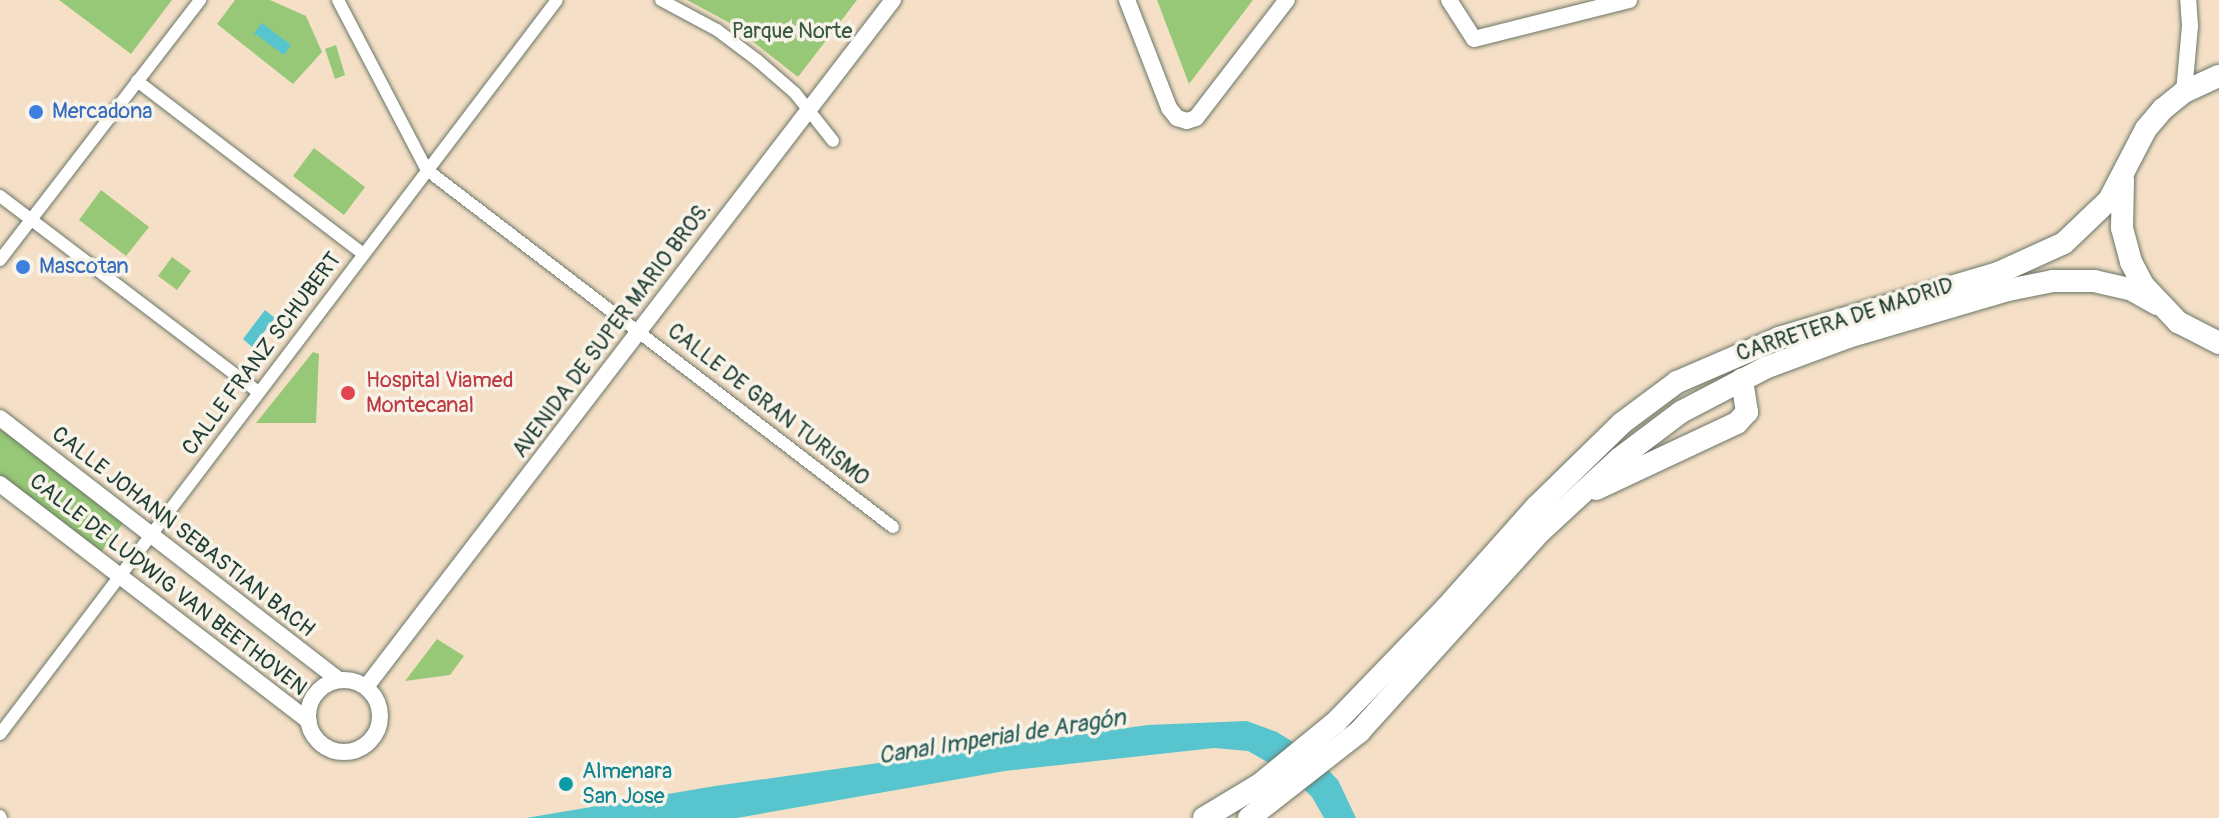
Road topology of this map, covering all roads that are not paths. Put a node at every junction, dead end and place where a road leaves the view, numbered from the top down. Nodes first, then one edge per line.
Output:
1 (200, 0) edge
2 (338, 0) edge
3 (557, 0) edge
4 (661, 0) edge
5 (893, 0) edge
6 (1127, 0) edge
7 (1287, 0) edge
8 (1449, 0) edge
9 (1629, 0) edge
10 (2188, 0) edge
11 (2219, 76) edge
12 (137, 81) junction
13 (2184, 92) junction
14 (809, 109) junction
15 (833, 141) dead end
16 (427, 170) junction
17 (2124, 175) junction
18 (0, 196) edge
19 (31, 220) junction
20 (363, 254) junction
21 (0, 260) edge
22 (2157, 304) junction
23 (638, 331) junction
24 (2219, 343) edge
25 (1742, 379) junction
26 (258, 392) junction
27 (0, 418) edge
28 (0, 484) edge
29 (1579, 494) junction
30 (893, 527) dead end
31 (151, 534) junction
32 (120, 575) junction
33 (339, 680) junction
34 (366, 687) junction
35 (309, 721) junction
36 (0, 734) edge
37 (1213, 814) edge
38 (1249, 818) edge

1 - 12 street
2 - 16 street, CALLE DE GRAN TURISMO
3 - 16 street, CALLE FRANZ SCHUBERT
4 - 14 street
5 - 14 street, AVENIDA DE SUPER MARIO BROS.
6 - 7 street
8 - 9 street
10 - 13 street
11 - 13 highway, CARRETERA DE MADRID
12 - 19 street
12 - 20 street
13 - 17 highway, CARRETERA DE MADRID
14 - 15 street
14 - 23 street, AVENIDA DE SUPER MARIO BROS.
16 - 20 street, CALLE FRANZ SCHUBERT
16 - 23 street, CALLE DE GRAN TURISMO
17 - 22 highway, CARRETERA DE MADRID
17 - 37 highway, CARRETERA DE MADRID
18 - 19 street
19 - 21 street
19 - 26 street
20 - 26 street, CALLE FRANZ SCHUBERT
22 - 24 highway, CARRETERA DE MADRID
22 - 25 highway, CARRETERA DE MADRID
23 - 30 street, CALLE DE GRAN TURISMO
23 - 34 street, AVENIDA DE SUPER MARIO BROS.
25 - 29 highway, CARRETERA DE MADRID
25 - 29 highway
26 - 31 street, CALLE FRANZ SCHUBERT
27 - 31 street, CALLE JOHANN SEBASTIAN BACH
28 - 32 street, CALLE DE LUDWIG VAN BEETHOVEN
29 - 38 highway, CARRETERA DE MADRID
31 - 32 street, CALLE FRANZ SCHUBERT
31 - 33 street, CALLE JOHANN SEBASTIAN BACH
32 - 35 street, CALLE DE LUDWIG VAN BEETHOVEN
32 - 36 street, CALLE FRANZ SCHUBERT
33 - 34 street
33 - 35 street
34 - 35 street

